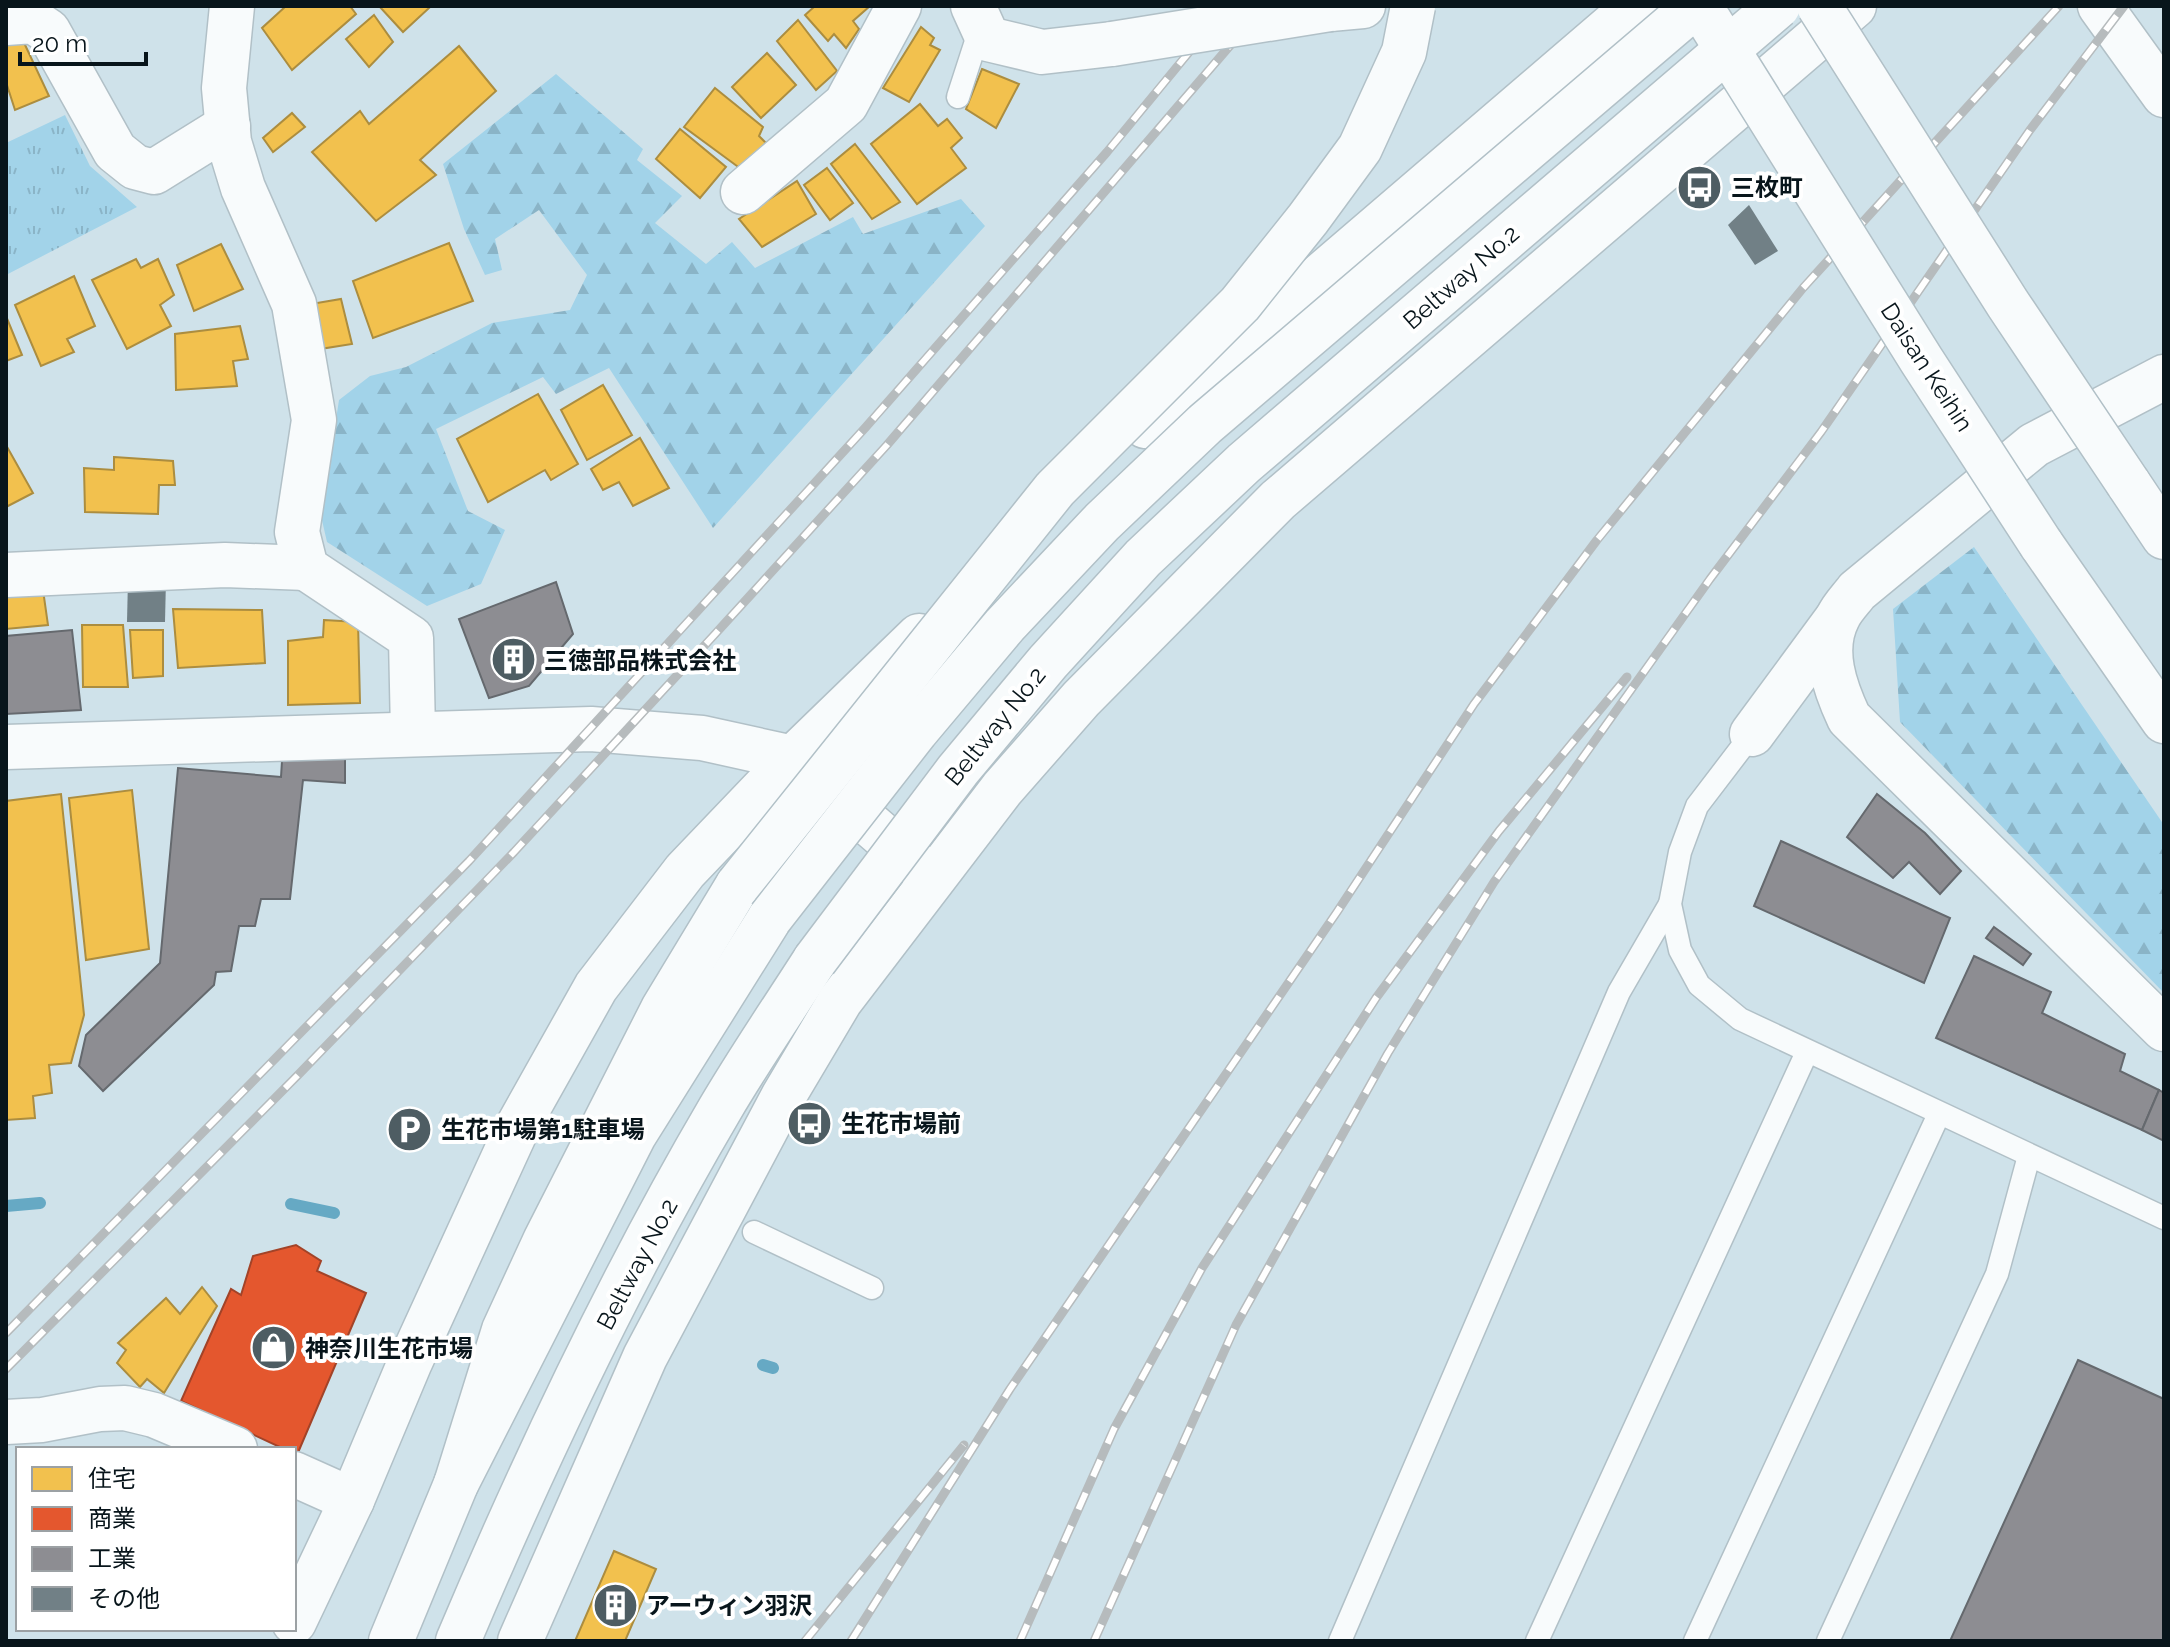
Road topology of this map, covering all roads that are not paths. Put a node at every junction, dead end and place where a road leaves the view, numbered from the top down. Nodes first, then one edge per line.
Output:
1 (232, 6) edge
2 (899, 6) edge
3 (1413, 6) edge
4 (1635, 6) edge
5 (1698, 6) edge
6 (1778, 6) edge
7 (1819, 6) edge
8 (1854, 6) edge
9 (2100, 6) edge
10 (1346, 8) edge
11 (977, 15) edge
12 (6, 23) edge
13 (2164, 95) edge
14 (958, 97) dead end
15 (228, 126) junction
16 (743, 192) dead end
17 (2164, 377) edge
18 (2164, 537) edge
19 (306, 568) junction
20 (6, 575) edge
21 (1837, 619) junction
22 (2164, 721) edge
23 (413, 733) junction
24 (1752, 734) joint
25 (6, 747) edge
26 (793, 758) junction
27 (932, 878) junction
28 (1670, 904) junction
29 (2164, 1029) edge
30 (1807, 1052) junction
31 (1939, 1114) junction
32 (2029, 1156) junction
33 (2164, 1218) edge
34 (754, 1232) dead end
35 (872, 1288) dead end
36 (6, 1422) edge
37 (230, 1447) edge
38 (296, 1475) edge
39 (456, 1484) junction
40 (352, 1500) junction
41 (296, 1618) edge
42 (304, 1641) edge
43 (391, 1641) edge
44 (458, 1641) edge
45 (520, 1641) edge
46 (1340, 1641) edge
47 (1537, 1641) edge
48 (1695, 1641) edge
49 (1828, 1641) edge

1 - 15 main road
2 - 16 main road
3 - 39 main road, bridge
4 - 26 main road
5 - 22 main road, Daisan Keihin, bridge
5 - 39 main road, bridge
6 - 44 main road, Beltway No.2, bridge
7 - 18 main road, bridge
8 - 27 main road
9 - 13 main road
10 - 11 main road, bridge
11 - 14 lane
12 - 15 main road
15 - 19 main road
17 - 21 main road
19 - 20 main road
19 - 23 main road
21 - 24 main road
21 - 29 main road
23 - 25 main road
23 - 26 main road
24 - 28 lane
26 - 27 main road
26 - 40 main road
27 - 45 main road
28 - 30 lane
28 - 46 lane
30 - 31 lane
30 - 47 lane
31 - 32 lane
31 - 48 lane
32 - 33 lane
32 - 49 lane
34 - 35 lane
36 - 37 main road
38 - 40 main road
39 - 43 main road
40 - 41 main road
40 - 42 main road

